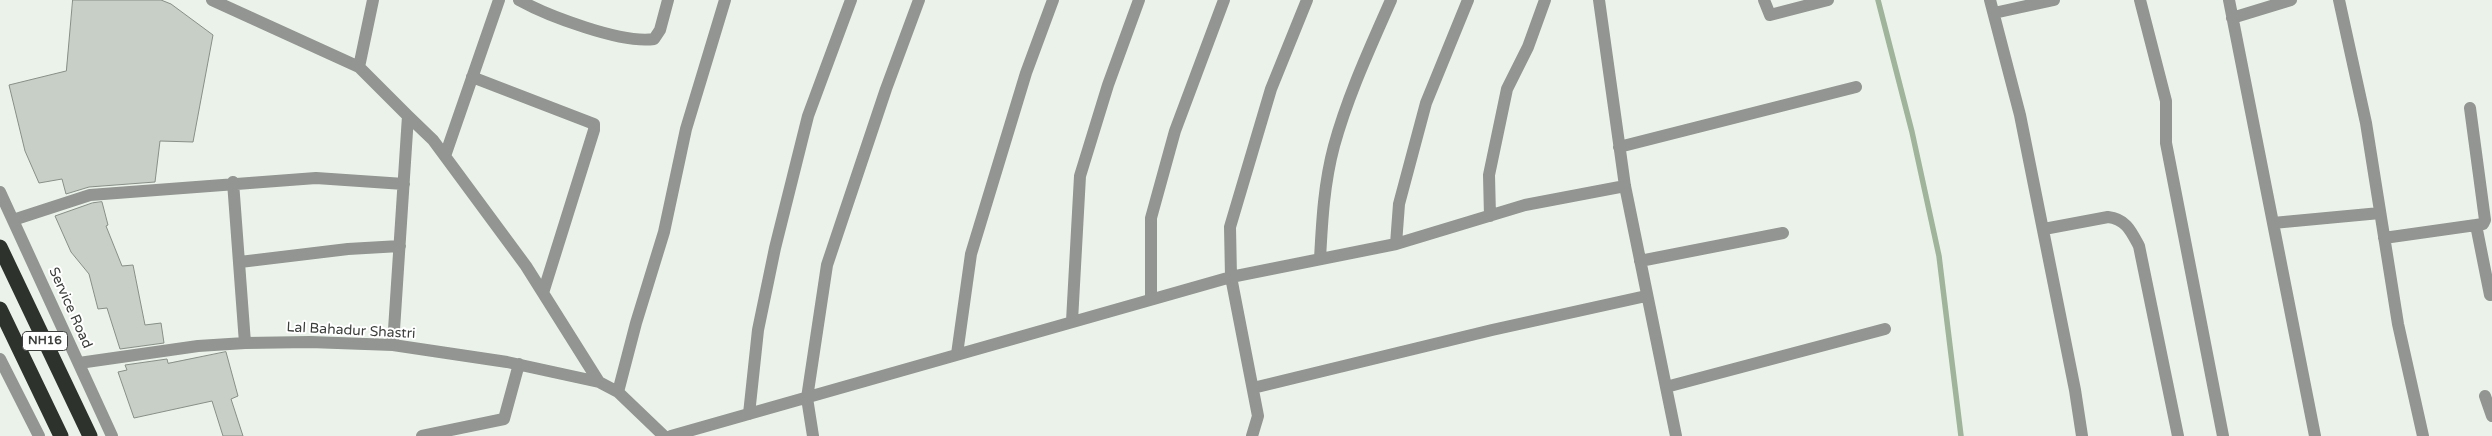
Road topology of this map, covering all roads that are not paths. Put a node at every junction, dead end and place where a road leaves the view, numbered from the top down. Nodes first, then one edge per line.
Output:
1 (212, 0) edge
2 (373, 0) edge
3 (499, 0) edge
4 (519, 0) edge
5 (668, 0) edge
6 (725, 0) edge
7 (852, 0) edge
8 (919, 0) edge
9 (1053, 0) edge
10 (1139, 0) edge
11 (1224, 0) edge
12 (1307, 0) edge
13 (1391, 0) edge
14 (1468, 0) edge
15 (1545, 0) edge
16 (1599, 0) edge
17 (1764, 0) edge
18 (1828, 0) edge
19 (1990, 0) edge
20 (2054, 0) edge
21 (2140, 0) edge
22 (2229, 0) edge
23 (2291, 0) edge
24 (2339, 0) edge
25 (232, 4) edge
26 (1994, 13) junction
27 (2232, 18) junction
28 (359, 67) junction
29 (472, 77) junction
30 (1856, 87) dead end
31 (2470, 108) dead end
32 (408, 116) junction
33 (1619, 146) junction
34 (445, 156) junction
35 (233, 182) junction
36 (404, 184) junction
37 (1625, 186) junction
38 (0, 192) edge
39 (2380, 213) junction
40 (1490, 216) junction
41 (14, 220) junction
42 (2273, 223) junction
43 (2476, 225) junction
44 (2044, 229) junction
45 (1783, 233) dead end
46 (2384, 238) junction
47 (1396, 244) junction
48 (400, 246) junction
49 (0, 247) edge
50 (1320, 259) junction
51 (1640, 261) junction
52 (240, 262) junction
53 (1231, 277) junction
54 (544, 293) junction
55 (2490, 295) dead end
56 (1646, 296) junction
57 (1151, 299) junction
58 (0, 309) edge
59 (1072, 321) junction
60 (1885, 329) dead end
61 (245, 343) junction
62 (393, 346) junction
63 (957, 354) junction
64 (0, 359) edge
65 (79, 363) junction
66 (519, 364) junction
67 (599, 382) junction
68 (1666, 387) junction
69 (1252, 388) junction
70 (618, 392) junction
71 (2485, 396) dead end
72 (806, 398) junction
73 (749, 414) junction
74 (2492, 416) edge
75 (39, 436) edge
76 (61, 436) edge
77 (90, 436) edge
78 (112, 436) edge
79 (422, 436) edge
80 (664, 436) edge
81 (671, 436) edge
82 (813, 436) edge
83 (1252, 436) edge
84 (1676, 436) edge
85 (2082, 436) edge
86 (2178, 436) edge
87 (2223, 436) edge
88 (2315, 436) edge
89 (2423, 436) edge

1 - 25 street
2 - 28 street
3 - 29 street
4 - 5 street
6 - 70 street
7 - 73 street
8 - 72 street
9 - 63 street
10 - 59 street
11 - 57 street
12 - 53 street
13 - 50 street
14 - 47 street
15 - 40 street
16 - 33 street
17 - 18 street
19 - 26 street
20 - 26 street
21 - 87 street
22 - 27 street
23 - 27 street
24 - 39 street
25 - 28 street
26 - 44 street
27 - 42 street
28 - 32 street
29 - 34 street
29 - 54 street
30 - 33 street
31 - 43 street
32 - 34 street
32 - 36 street
33 - 37 street
34 - 54 street
35 - 36 street
35 - 41 street
35 - 52 street
36 - 48 street
37 - 40 street
37 - 51 street
38 - 41 street, Service Road
39 - 42 street
39 - 46 street
40 - 47 street
41 - 65 street, Service Road
42 - 88 street
43 - 46 street
43 - 55 street
44 - 85 street
44 - 86 street
45 - 51 street
46 - 89 street
47 - 50 street
48 - 52 street
48 - 62 street
49 - 77 highway, NH16
50 - 53 street
51 - 56 street
52 - 61 street
53 - 57 street
53 - 69 street
54 - 67 street
56 - 68 street
56 - 69 street
57 - 59 street
58 - 76 highway, NH16
59 - 63 street
60 - 68 street
61 - 62 street, Lal Bahadur Shastri
61 - 65 street, Lal Bahadur Shastri
62 - 66 street, Lal Bahadur Shastri
63 - 72 street
64 - 75 street
65 - 78 street, Service Road
66 - 67 street, Lal Bahadur Shastri
66 - 79 street
67 - 70 street, Lal Bahadur Shastri
68 - 84 street
69 - 83 street
70 - 80 street, Lal Bahadur Shastri
71 - 74 street
72 - 73 street
72 - 82 street
73 - 81 street

